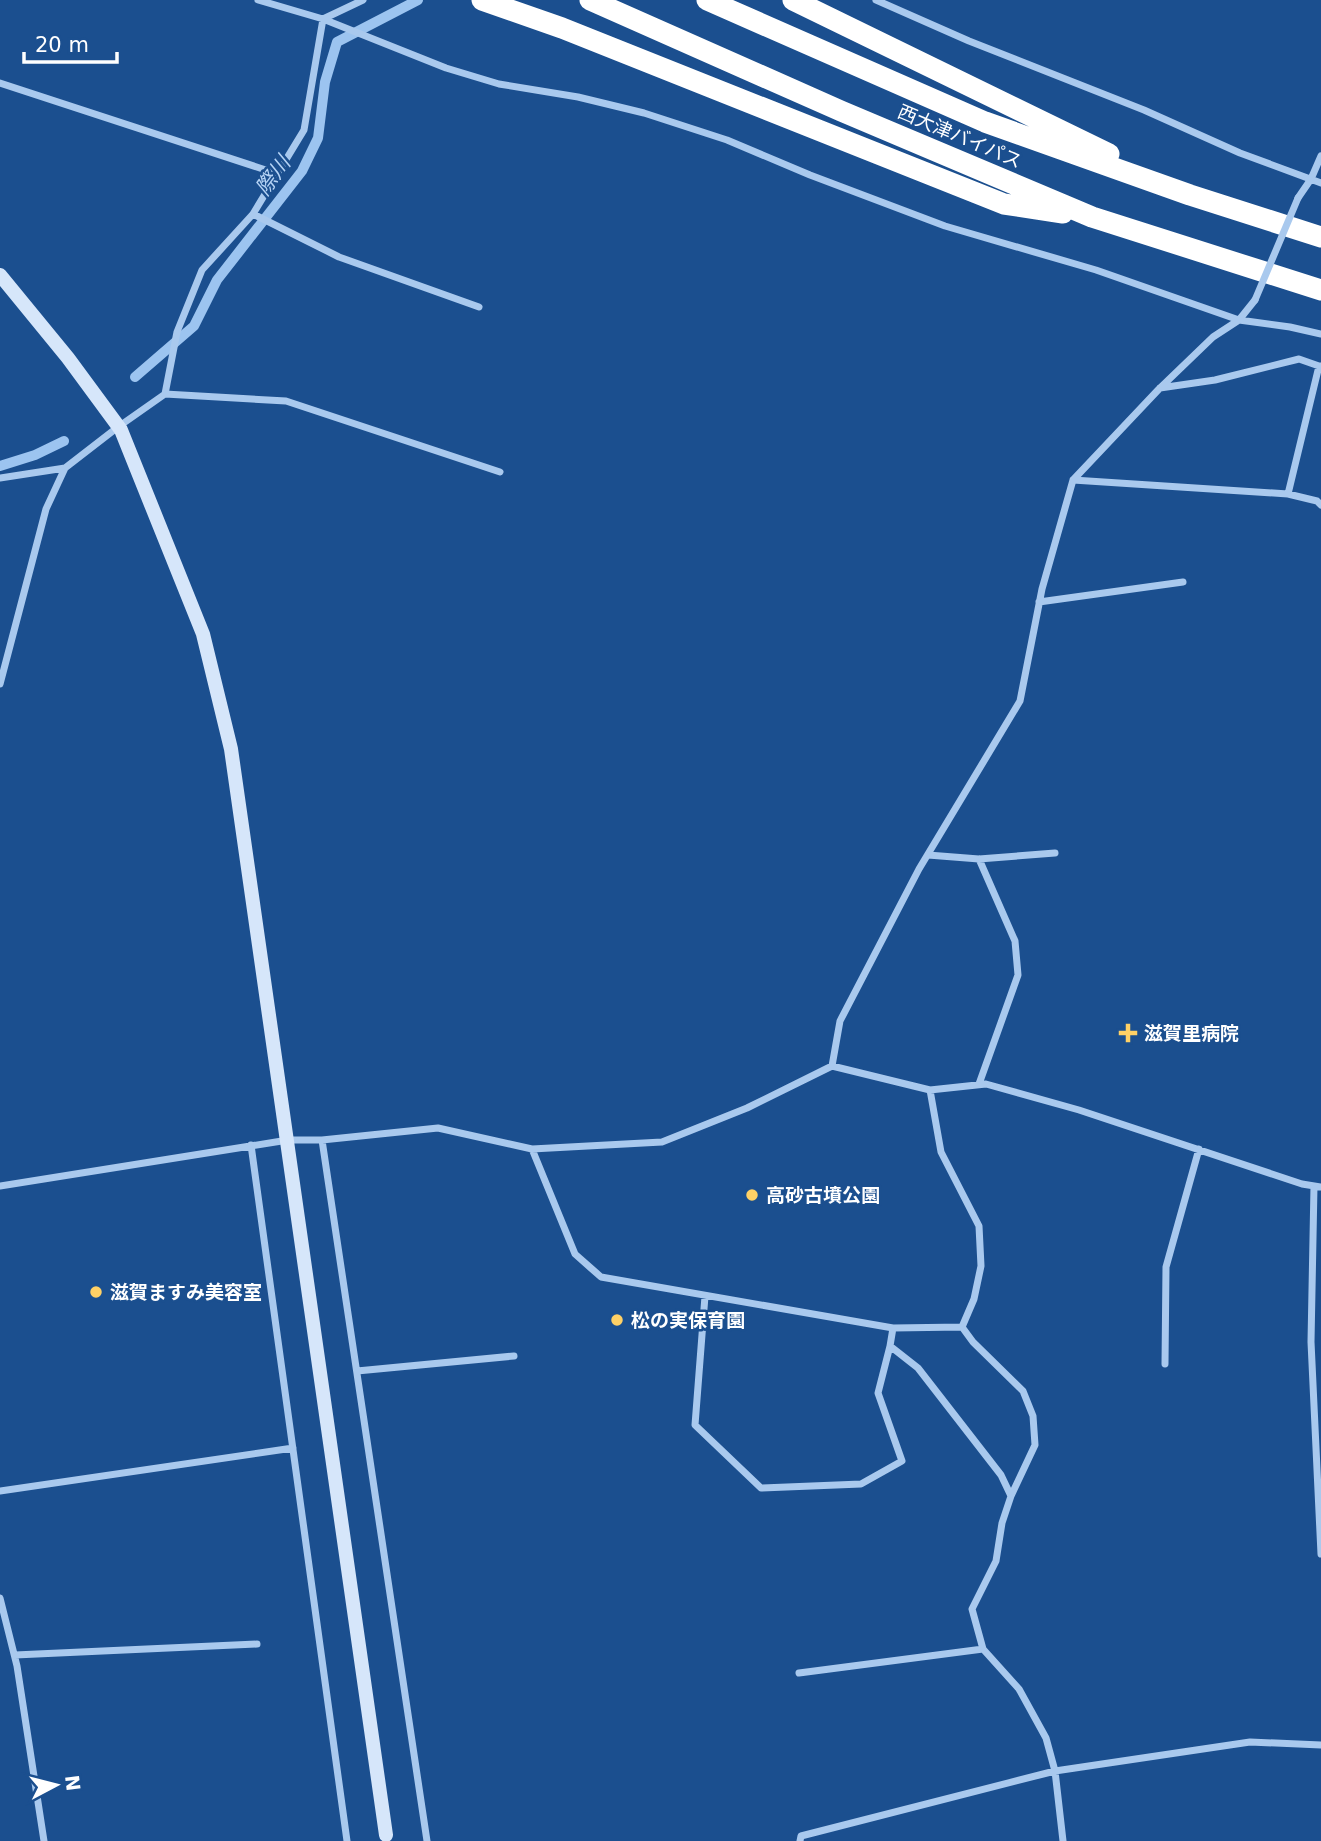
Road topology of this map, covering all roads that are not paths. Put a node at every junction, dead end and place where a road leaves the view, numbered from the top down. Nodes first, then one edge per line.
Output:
1 (258, 0) edge
2 (363, 0) edge
3 (482, 0) edge
4 (590, 0) edge
5 (707, 0) edge
6 (793, 0) edge
7 (876, 0) edge
8 (323, 19) junction
9 (0, 83) edge
10 (1321, 156) edge
11 (278, 174) junction
12 (1311, 179) junction
13 (1321, 183) edge
14 (1189, 195) junction
15 (254, 215) junction
16 (1092, 216) junction
17 (1321, 237) edge
18 (0, 275) edge
19 (1321, 290) edge
20 (479, 307) dead end
21 (1239, 320) junction
22 (1321, 334) edge
23 (1320, 366) edge
24 (1159, 388) junction
25 (165, 394) junction
26 (118, 427) junction
27 (65, 468) junction
28 (500, 472) dead end
29 (0, 478) edge
30 (1073, 480) junction
31 (1288, 494) junction
32 (1321, 505) edge
33 (1183, 582) dead end
34 (1039, 602) junction
35 (0, 684) edge
36 (1055, 853) dead end
37 (928, 855) junction
38 (979, 859) junction
39 (832, 1066) junction
40 (979, 1084) junction
41 (930, 1090) junction
42 (288, 1140) junction
43 (322, 1140) junction
44 (251, 1145) junction
45 (532, 1149) junction
46 (1199, 1149) junction
47 (0, 1186) edge
48 (1318, 1187) edge
49 (705, 1296) junction
50 (961, 1327) junction
51 (893, 1328) junction
52 (890, 1346) junction
53 (514, 1356) dead end
54 (1165, 1364) dead end
55 (356, 1371) junction
56 (1318, 1407) edge
57 (293, 1448) junction
58 (0, 1491) edge
59 (1011, 1496) junction
60 (1321, 1554) edge
61 (0, 1598) edge
62 (257, 1644) dead end
63 (983, 1649) junction
64 (15, 1655) junction
65 (799, 1673) dead end
66 (1321, 1745) edge
67 (1055, 1771) junction
68 (386, 1835) dead end
69 (44, 1841) edge
70 (347, 1841) edge
71 (427, 1841) edge
72 (800, 1841) edge
73 (1063, 1841) edge

1 - 8 street
2 - 8 street
3 - 16 highway
4 - 16 highway, 西大津バイパス
5 - 14 highway, 西大津バイパス
6 - 14 highway
7 - 12 street
8 - 11 street
8 - 21 street
9 - 11 street
10 - 12 street
11 - 15 street
12 - 13 street
12 - 21 street, bridge
14 - 17 highway, 西大津バイパス
15 - 20 street
15 - 25 street
16 - 19 highway, 西大津バイパス
18 - 26 street
21 - 22 street
21 - 24 street
23 - 24 street
23 - 31 street
24 - 30 street
25 - 26 street
25 - 28 street
26 - 27 street
26 - 42 street
27 - 29 street
27 - 35 street
30 - 31 street
30 - 34 street
31 - 32 street
33 - 34 street
34 - 37 street
36 - 38 street
37 - 38 street
37 - 39 street
38 - 40 street
39 - 41 street
39 - 45 street
40 - 41 street
40 - 46 street
41 - 50 street
42 - 43 street
42 - 44 street
42 - 68 street
43 - 45 street
43 - 55 street
44 - 47 street
44 - 57 street
45 - 49 street
46 - 48 street
46 - 54 street
48 - 56 street
49 - 51 street
49 - 52 street
50 - 51 street
50 - 59 street
51 - 52 street
52 - 59 street
53 - 55 street
55 - 71 street
56 - 60 street
57 - 58 street
57 - 70 street
59 - 63 street
61 - 64 street
62 - 64 street
63 - 65 street
63 - 67 street
64 - 69 street
66 - 67 street
67 - 72 street
67 - 73 street

